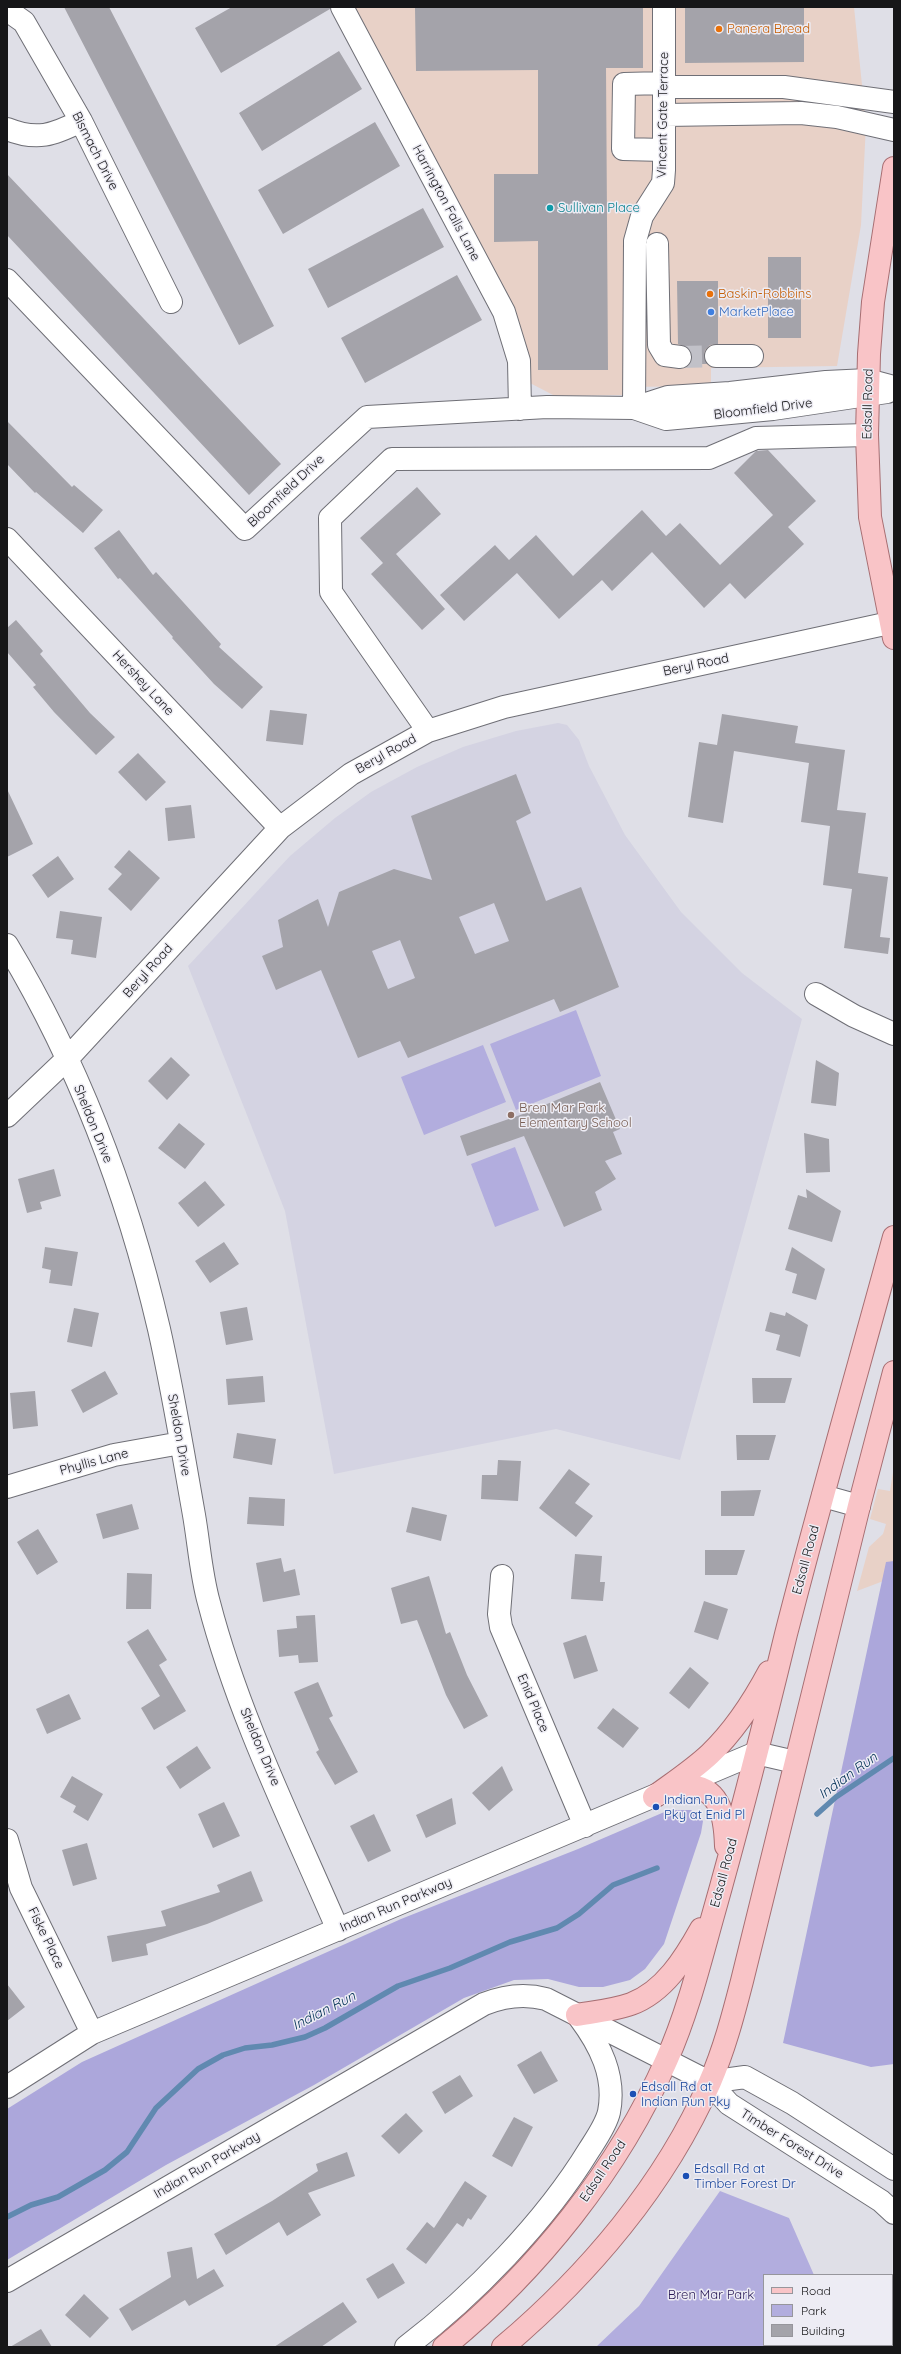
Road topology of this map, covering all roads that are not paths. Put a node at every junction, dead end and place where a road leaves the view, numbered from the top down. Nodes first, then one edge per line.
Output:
1 (342, 7) edge
2 (664, 7) edge
3 (7, 10) edge
4 (22, 15) edge
5 (664, 85) junction
6 (894, 102) edge
7 (664, 115) junction
8 (81, 121) junction
9 (7, 128) edge
10 (894, 130) edge
11 (664, 150) junction
12 (894, 168) edge
13 (657, 244) dead end
14 (7, 280) edge
15 (171, 302) dead end
16 (716, 356) tunnel mouth
17 (752, 356) dead end
18 (680, 357) tunnel mouth
19 (894, 387) edge
20 (868, 388) junction
21 (894, 391) edge
22 (634, 408) junction
23 (520, 409) junction
24 (867, 435) junction
25 (7, 539) edge
26 (893, 628) edge
27 (428, 731) junction
28 (280, 828) junction
29 (7, 945) edge
30 (816, 994) dead end
31 (894, 1034) edge
32 (67, 1059) junction
33 (7, 1116) edge
34 (894, 1237) edge
35 (894, 1372) edge
36 (182, 1443) junction
37 (7, 1487) edge
38 (823, 1496) junction
39 (858, 1506) junction
40 (502, 1576) dead end
41 (786, 1635) junction
42 (756, 1753) junction
43 (795, 1762) junction
44 (680, 1786) junction
45 (654, 1797) junction
46 (585, 1826) junction
47 (7, 1840) edge
48 (726, 1870) junction
49 (719, 1896) junction
50 (338, 1930) junction
51 (577, 2015) junction
52 (92, 2033) junction
53 (667, 2060) junction
54 (709, 2082) junction
55 (7, 2087) edge
56 (894, 2169) edge
57 (894, 2213) edge
58 (7, 2281) edge
59 (406, 2347) edge
60 (444, 2347) edge
61 (504, 2347) edge

1 - 23 street, Harrington Falls Lane
2 - 5 street, Vincent Gate Terrace
3 - 4 street, Bismach Drive
4 - 8 street, Bismach Drive
5 - 6 street
5 - 7 street, Vincent Gate Terrace
5 - 11 street
7 - 10 street
7 - 11 street, Vincent Gate Terrace
8 - 9 street
8 - 15 street, Bismach Drive
11 - 22 street, Vincent Gate Terrace
12 - 20 main road, Edsall Road
13 - 18 street
14 - 23 street, Bloomfield Drive
16 - 17 street
19 - 20 street, Bloomfield Drive
20 - 21 street, Bloomfield Drive
20 - 22 street, Bloomfield Drive
20 - 24 main road, Edsall Road
22 - 23 street, Bloomfield Drive
24 - 26 main road, Edsall Road
24 - 27 street
25 - 28 street, Hershey Lane
26 - 27 street, Beryl Road
27 - 28 street, Beryl Road
28 - 32 street, Beryl Road
29 - 32 street, Sheldon Drive
30 - 31 street
32 - 33 street, Beryl Road
32 - 36 street, Sheldon Drive
34 - 38 main road, Edsall Road
35 - 39 main road
36 - 37 street, Phyllis Lane
36 - 50 street, Sheldon Drive
38 - 39 street
38 - 41 main road, Edsall Road
39 - 43 main road
40 - 46 street, Enid Place
41 - 42 main road, Edsall Road
41 - 45 main road
42 - 43 street
42 - 44 street, Indian Run Parkway
42 - 48 main road, Edsall Road
43 - 54 main road
44 - 45 street, Indian Run Parkway
44 - 48 main road
45 - 46 street, Indian Run Parkway
46 - 50 street, Indian Run Parkway
47 - 52 street, Fiske Place
48 - 49 main road, Edsall Road
49 - 51 main road
49 - 53 main road, Edsall Road
50 - 52 street, Indian Run Parkway
51 - 53 street, Indian Run Parkway
51 - 58 street, Indian Run Parkway
51 - 59 street
52 - 55 street, Indian Run Parkway
53 - 54 street, Indian Run Parkway
53 - 60 main road, Edsall Road
54 - 56 street
54 - 57 street, Timber Forest Drive
54 - 61 main road

